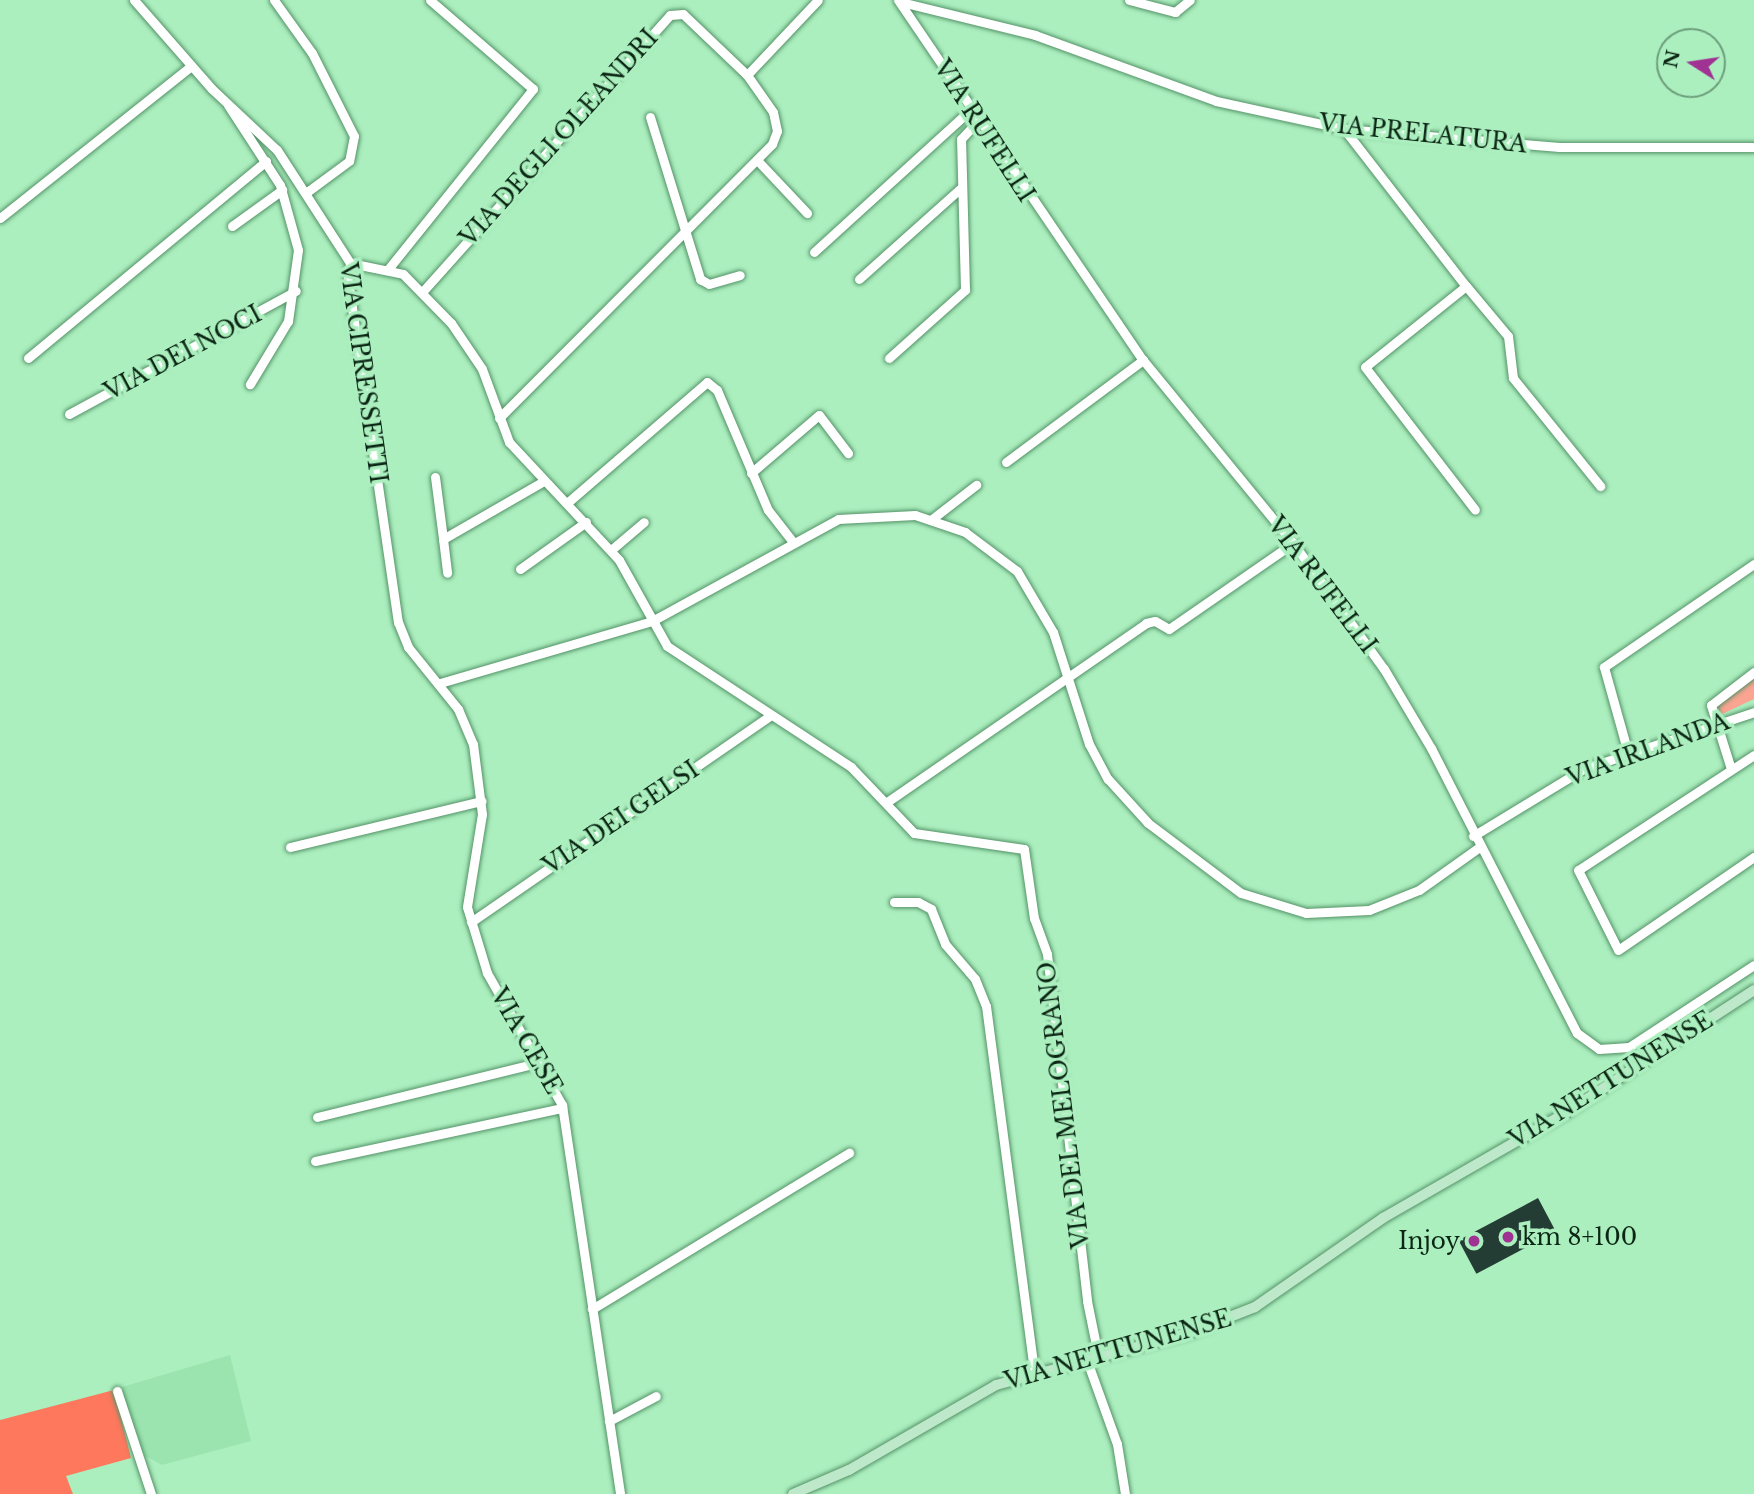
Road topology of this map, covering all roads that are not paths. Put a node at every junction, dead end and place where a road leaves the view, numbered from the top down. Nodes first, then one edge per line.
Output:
1 (134, 0) edge
2 (274, 0) edge
3 (430, 0) edge
4 (818, 0) edge
5 (1129, 0) edge
6 (1190, 0) edge
7 (899, 1) edge
8 (926, 3) edge
9 (191, 66) junction
10 (747, 75) junction
11 (228, 103) junction
12 (971, 109) junction
13 (650, 117) dead end
14 (979, 120) junction
15 (1344, 130) junction
16 (1754, 147) edge
17 (757, 160) junction
18 (266, 161) junction
19 (962, 187) junction
20 (282, 190) junction
21 (307, 192) junction
22 (807, 212) dead end
23 (0, 218) edge
24 (232, 226) dead end
25 (686, 233) junction
26 (814, 252) dead end
27 (350, 263) junction
28 (389, 268) junction
29 (740, 275) dead end
30 (859, 279) dead end
31 (1466, 286) junction
32 (424, 290) junction
33 (296, 291) junction
34 (28, 358) dead end
35 (888, 358) dead end
36 (1143, 360) junction
37 (250, 384) dead end
38 (526, 388) junction
39 (496, 401) junction
40 (69, 414) dead end
41 (499, 418) junction
42 (848, 453) dead end
43 (1006, 462) dead end
44 (751, 473) junction
45 (435, 477) dead end
46 (544, 481) junction
47 (976, 485) dead end
48 (1600, 486) dead end
49 (566, 503) junction
50 (1475, 510) dead end
51 (932, 519) junction
52 (586, 522) junction
53 (644, 522) dead end
54 (443, 539) junction
55 (792, 541) junction
56 (1293, 542) junction
57 (611, 550) junction
58 (1754, 564) edge
59 (520, 569) dead end
60 (447, 573) dead end
61 (652, 621) junction
62 (1754, 672) edge
63 (1069, 675) junction
64 (440, 683) junction
65 (1754, 712) edge
66 (772, 715) junction
67 (1717, 724) junction
68 (1628, 753) junction
69 (1754, 755) edge
70 (1731, 769) junction
71 (482, 801) junction
72 (887, 802) junction
73 (1473, 836) junction
74 (290, 847) dead end
75 (1478, 848) junction
76 (1754, 857) edge
77 (894, 902) dead end
78 (471, 922) junction
79 (1754, 965) edge
80 (1754, 990) edge
81 (541, 1062) junction
82 (562, 1108) junction
83 (317, 1117) dead end
84 (849, 1153) dead end
85 (315, 1161) dead end
86 (592, 1309) junction
87 (1098, 1355) junction
88 (1086, 1358) junction
89 (1034, 1371) junction
90 (117, 1391) dead end
91 (656, 1396) dead end
92 (609, 1421) junction
93 (151, 1494) edge
94 (620, 1494) edge
95 (793, 1494) edge
96 (1125, 1494) edge

1 - 9 street, VIA CIPRESSETTI
2 - 21 street
3 - 28 street
4 - 10 street
5 - 6 street
7 - 8 street, VIA PRELATURA
7 - 12 street, VIA RUFELLI
8 - 15 street, VIA PRELATURA
9 - 11 street, VIA CIPRESSETTI
9 - 23 street
10 - 17 street
10 - 32 street, VIA DEGLI OLEANDRI
11 - 18 street, VIA DEI NOCI
11 - 21 street, VIA CIPRESSETTI
12 - 14 street, VIA RUFELLI
12 - 26 street
13 - 25 street
14 - 19 street
14 - 36 street, VIA RUFELLI
15 - 16 street, VIA PRELATURA
15 - 31 street
17 - 22 street
17 - 25 street
18 - 20 street, VIA DEI NOCI
18 - 34 street
19 - 30 street
19 - 35 street
20 - 24 street
20 - 33 street, VIA DEI NOCI
21 - 27 street, VIA CIPRESSETTI
25 - 29 street
25 - 38 street
27 - 28 street
27 - 64 street, VIA CIPRESSETTI
28 - 32 street, VIA DEL MELOGRANO
31 - 48 street
31 - 50 street
32 - 39 street, VIA DEL MELOGRANO
33 - 37 street, VIA DEI NOCI
33 - 40 street, VIA DEI NOCI
36 - 43 street
36 - 56 street, VIA RUFELLI
38 - 39 street
38 - 41 street
39 - 41 street, VIA DEL MELOGRANO
41 - 46 street, VIA DEL MELOGRANO
42 - 44 street
44 - 49 street
44 - 55 street
45 - 54 street
46 - 49 street, VIA DEL MELOGRANO
46 - 54 street
47 - 51 street
49 - 52 street, VIA DEL MELOGRANO
51 - 55 street
51 - 63 street
52 - 57 street, VIA DEL MELOGRANO
52 - 59 street
53 - 57 street
54 - 60 street
55 - 61 street
56 - 63 street
56 - 73 street, VIA RUFELLI
57 - 61 street, VIA DEL MELOGRANO
58 - 68 street
61 - 64 street
61 - 66 street, VIA DEL MELOGRANO
62 - 67 street
63 - 72 street
63 - 75 street
64 - 71 street, VIA CESE
65 - 67 street, VIA IRLANDA
66 - 72 street, VIA DEL MELOGRANO
66 - 78 street, VIA DEI GELSI
67 - 68 street, VIA IRLANDA
67 - 70 street
68 - 73 street, VIA IRLANDA
69 - 70 street
70 - 76 street
71 - 74 street
71 - 78 street, VIA CESE
72 - 87 street, VIA DEL MELOGRANO
73 - 75 street, VIA RUFELLI
75 - 79 street, VIA RUFELLI
77 - 89 street
78 - 81 street, VIA CESE
80 - 87 main road, VIA NETTUNENSE
81 - 82 street, VIA CESE
81 - 83 street
82 - 85 street
82 - 86 street, VIA CESE
84 - 86 street
86 - 92 street, VIA CESE
87 - 88 main road, VIA NETTUNENSE
88 - 89 main road, VIA NETTUNENSE
88 - 96 street
89 - 95 main road, VIA NETTUNENSE
90 - 93 street
91 - 92 street
92 - 94 street, VIA CESE

